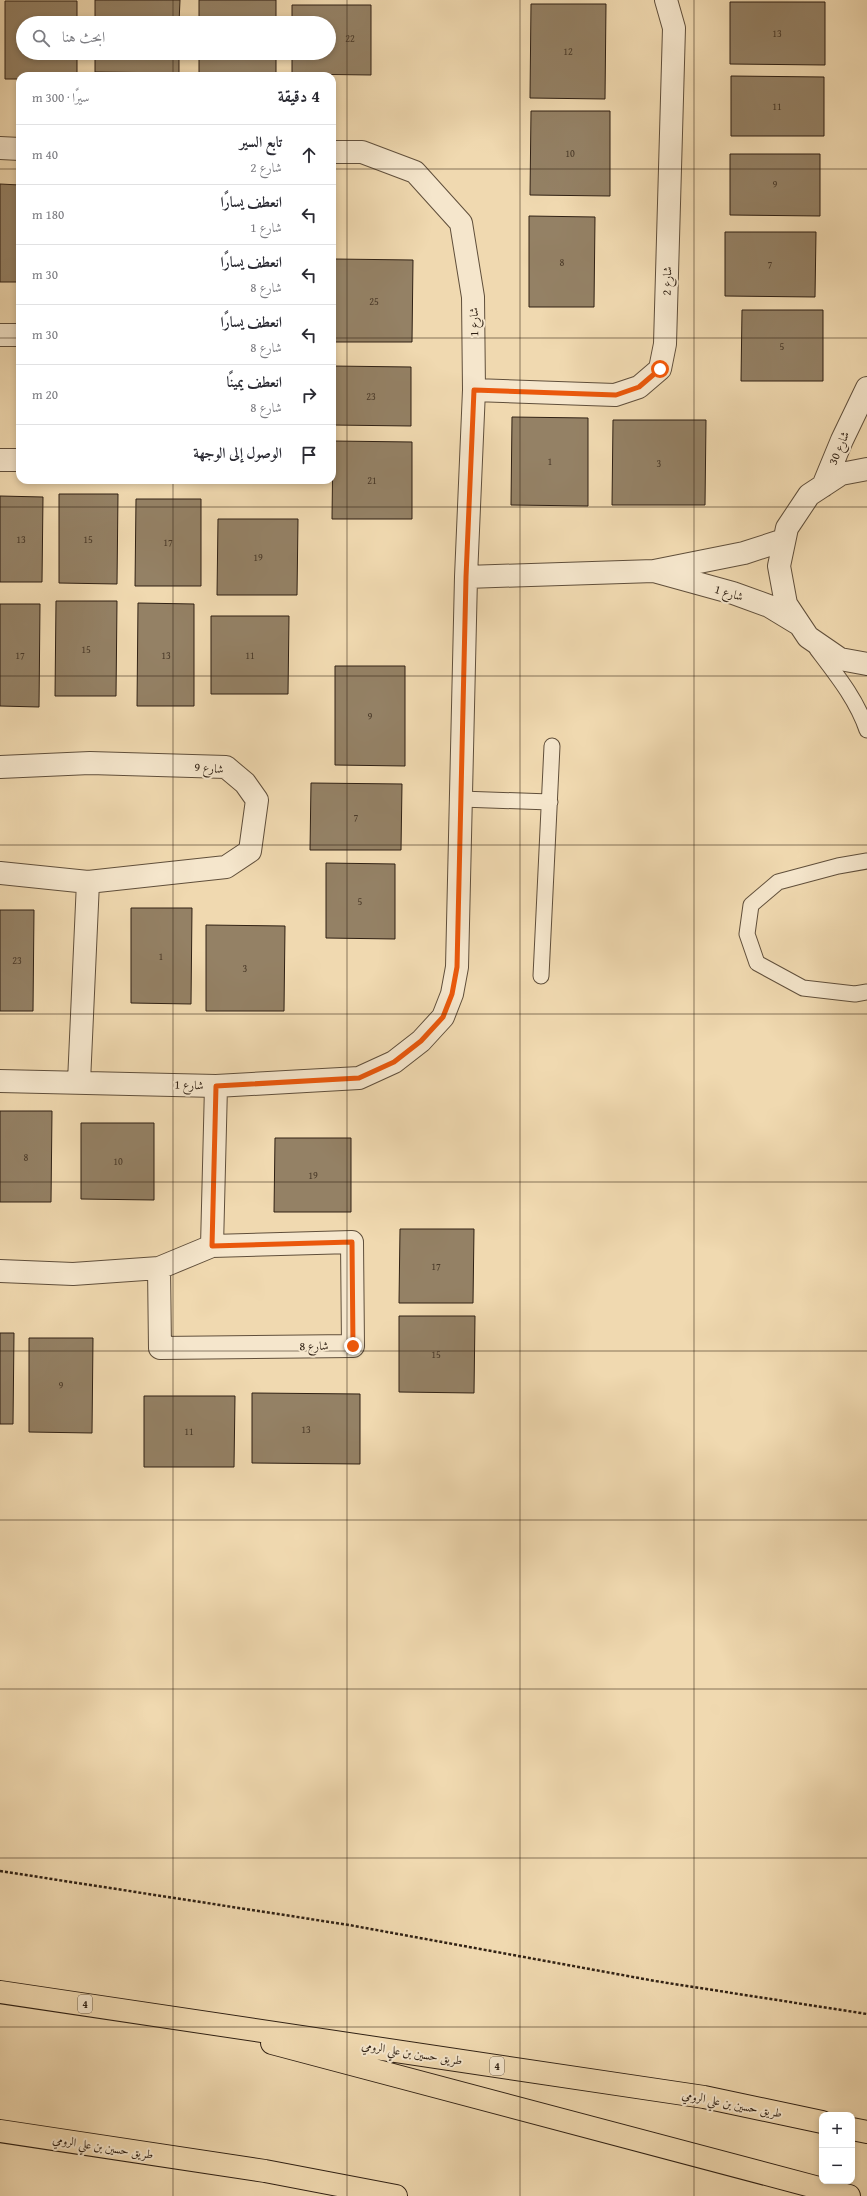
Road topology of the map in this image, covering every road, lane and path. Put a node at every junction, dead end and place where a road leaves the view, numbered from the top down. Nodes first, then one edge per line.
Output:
1 (666, 0) edge
2 (0, 148) edge
3 (16, 149) edge
4 (336, 152) edge
5 (0, 335) edge
6 (16, 335) edge
7 (867, 388) edge
8 (474, 390) junction
9 (0, 460) edge
10 (16, 460) edge
11 (867, 469) edge
12 (823, 486) junction
13 (784, 540) junction
14 (654, 571) junction
15 (466, 577) junction
16 (804, 630) junction
17 (867, 664) edge
18 (867, 730) edge
19 (552, 746) dead end
20 (0, 767) edge
21 (461, 799) junction
22 (550, 802) junction
23 (867, 861) edge
24 (0, 874) edge
25 (88, 882) junction
26 (541, 976) dead end
27 (867, 992) edge
28 (0, 1080) edge
29 (79, 1082) junction
30 (216, 1086) junction
31 (212, 1246) junction
32 (159, 1268) junction
33 (0, 1271) edge
34 (0, 1870) edge
35 (0, 1992) edge
36 (867, 2014) edge
37 (170, 2017) junction
38 (819, 2121) edge
39 (855, 2130) edge
40 (0, 2131) edge
41 (867, 2132) edge
42 (396, 2196) edge
43 (849, 2196) edge

1 - 8 street, شارع 2
2 - 3 street
4 - 8 street, شارع 1
5 - 6 street
7 - 12 street, شارع 30
8 - 15 street, شارع 1
9 - 10 street
11 - 12 street
12 - 13 street
13 - 14 street, شارع 1
13 - 16 street
14 - 15 street, شارع 1
14 - 16 street, شارع 1
15 - 21 street, شارع 1
16 - 17 street, شارع 1
16 - 18 lane
19 - 22 lane
20 - 25 street, شارع 9
21 - 22 lane
21 - 30 street, شارع 1
22 - 26 lane
23 - 27 lane
24 - 25 street, شارع 9
25 - 29 street
28 - 29 street, شارع 1
29 - 30 street, شارع 1
30 - 31 street
31 - 32 street, شارع 8
31 - 32 street, شارع 8
32 - 33 street, شارع 8
34 - 36 path
35 - 37 highway, طريق حسين بن علي الرومي / 4
37 - 38 highway, طريق حسين بن علي الرومي / 4
37 - 43 highway
39 - 41 highway
40 - 42 highway, طريق حسين بن علي الرومي

